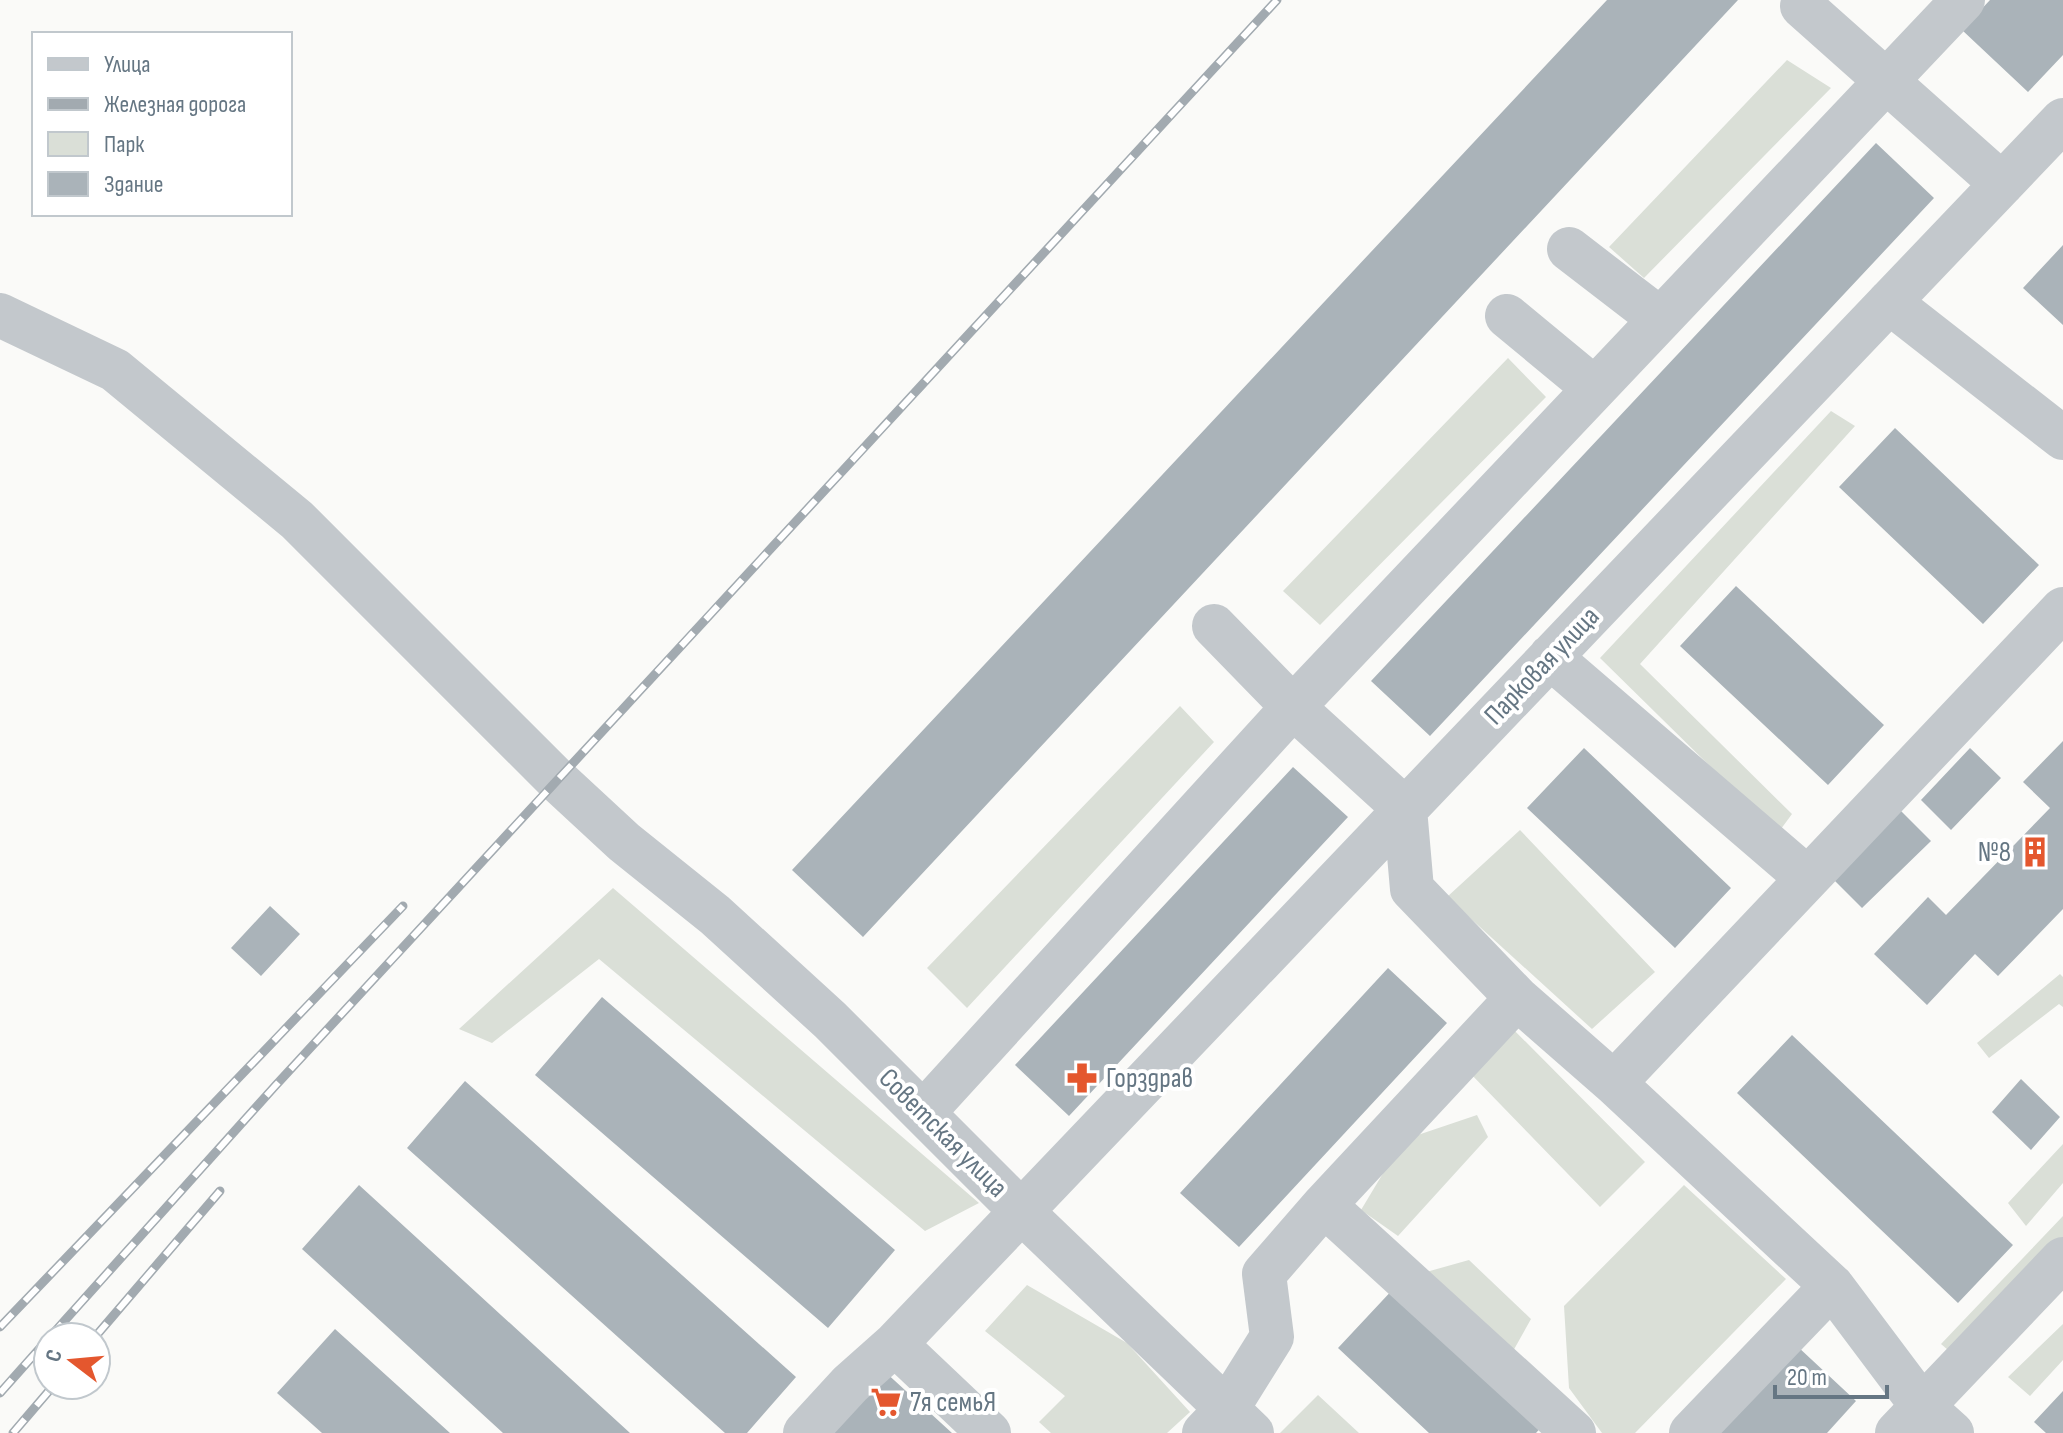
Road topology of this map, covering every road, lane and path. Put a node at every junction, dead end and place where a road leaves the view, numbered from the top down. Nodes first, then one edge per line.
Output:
1 (1963, 0) edge
2 (1802, 6) dead end
3 (1887, 82) junction
4 (2063, 120) edge
5 (2002, 184) junction
6 (1569, 249) dead end
7 (1889, 302) junction
8 (0, 315) edge
9 (1507, 316) dead end
10 (1660, 319) junction
11 (1594, 388) junction
12 (2063, 438) edge
13 (2063, 609) edge
14 (1214, 626) dead end
15 (1550, 657) junction
16 (1293, 707) junction
17 (1405, 809) junction
18 (1807, 878) junction
19 (1517, 998) junction
20 (1614, 1083) junction
21 (923, 1113) junction
22 (1324, 1205) junction
23 (1021, 1211) junction
24 (2063, 1259) edge
25 (1832, 1286) junction
26 (895, 1344) junction
27 (1924, 1424) edge
28 (1228, 1425) edge
29 (805, 1433) edge
30 (989, 1433) edge
31 (1574, 1433) edge
32 (1691, 1433) edge

1 - 3 street
2 - 3 street
3 - 5 street
3 - 10 street
4 - 5 street, Парковая улица
5 - 7 street, Парковая улица
6 - 10 street
7 - 12 street
7 - 15 street, Парковая улица
8 - 21 street, Советская улица
9 - 11 street
10 - 11 street
11 - 16 street
13 - 18 street
14 - 16 street
15 - 17 street, Парковая улица
15 - 18 street
16 - 17 street
16 - 21 street
17 - 19 street
17 - 23 street, Парковая улица
18 - 20 street
19 - 20 street
19 - 22 street
20 - 25 street
21 - 23 street, Советская улица
22 - 28 street
22 - 31 street
23 - 26 street, Парковая улица
23 - 28 street, Советская улица
24 - 27 street
25 - 27 street
25 - 32 street
26 - 29 street, Парковая улица
26 - 30 street

